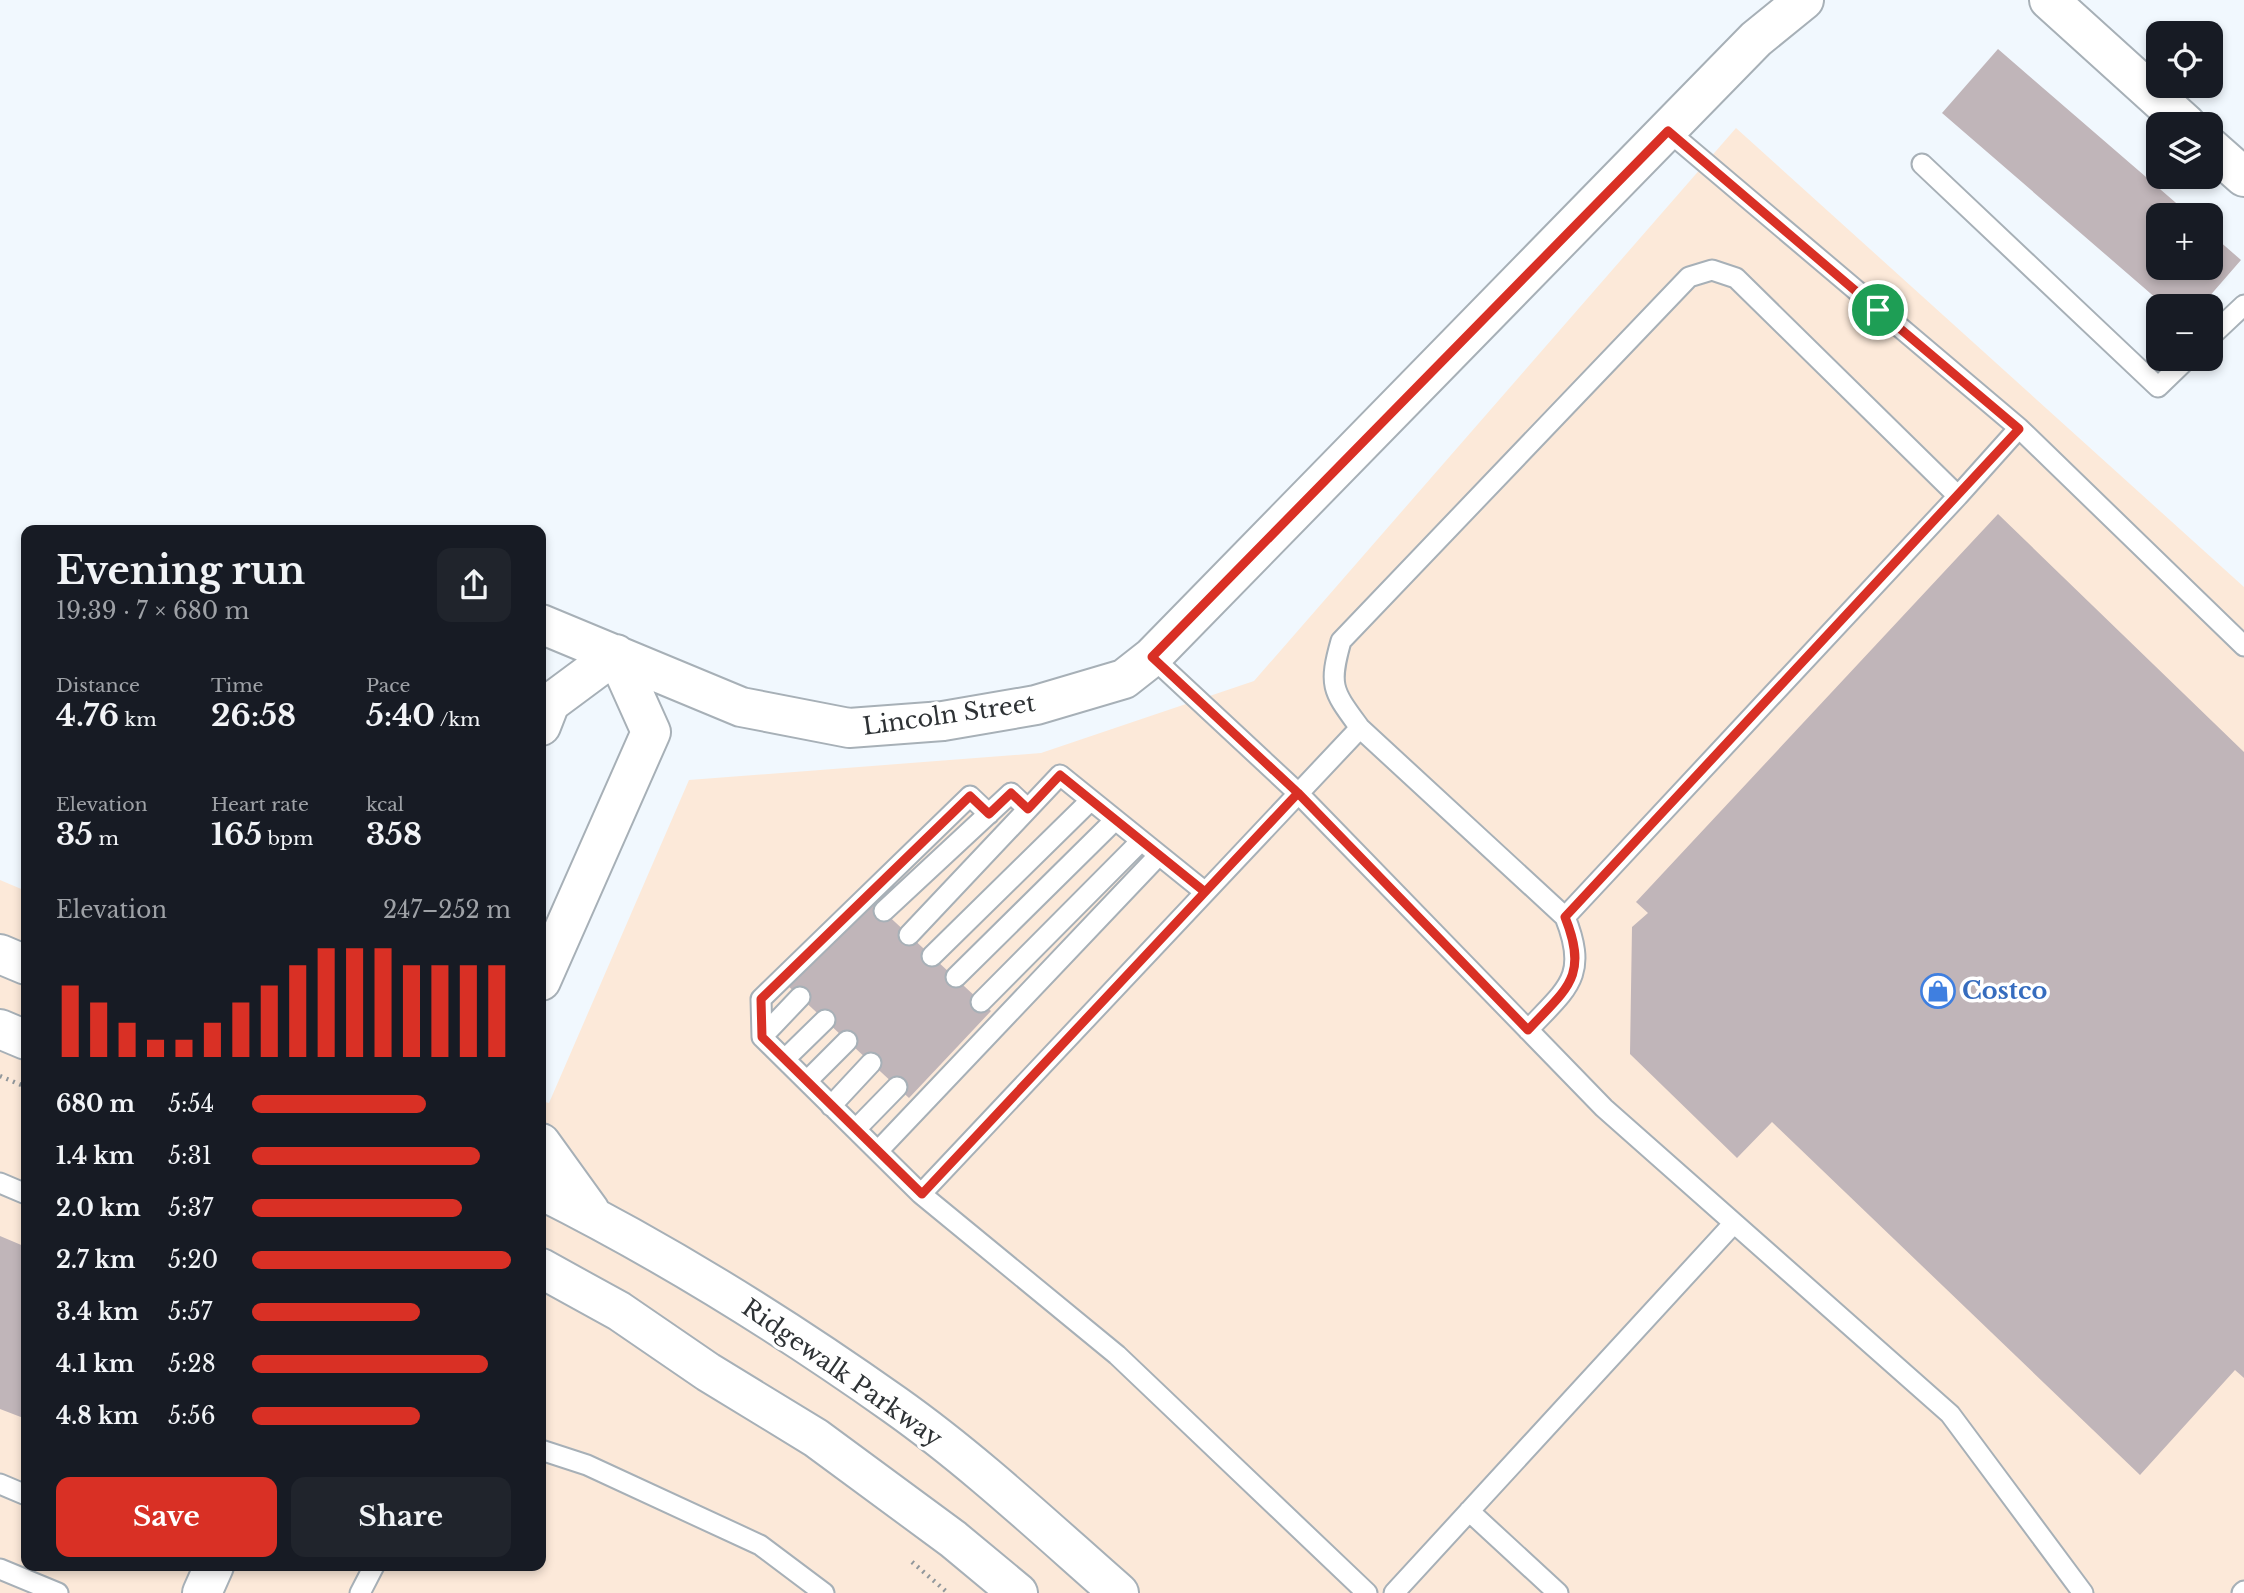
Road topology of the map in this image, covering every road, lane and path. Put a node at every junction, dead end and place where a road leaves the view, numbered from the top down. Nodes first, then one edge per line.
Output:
1 (1804, 0) edge
2 (2049, 0) edge
3 (2173, 112) edge
4 (1668, 131) junction
5 (2223, 158) edge
6 (1922, 164) dead end
7 (2244, 177) edge
8 (2244, 305) edge
9 (2223, 325) edge
10 (2175, 371) edge
11 (2019, 429) junction
12 (1958, 496) junction
13 (546, 626) edge
14 (2244, 646) edge
15 (616, 654) junction
16 (1152, 657) junction
17 (546, 713) edge
18 (1360, 728) junction
19 (1298, 793) junction
20 (1091, 800) junction
21 (1028, 809) junction
22 (989, 814) junction
23 (1115, 820) junction
24 (1141, 841) junction
25 (1159, 855) junction
26 (1205, 892) junction
27 (884, 911) dead end
28 (1565, 917) junction
29 (909, 935) dead end
30 (0, 954) edge
31 (932, 956) dead end
32 (21, 963) edge
33 (546, 970) edge
34 (956, 978) dead end
35 (800, 997) dead end
36 (981, 1002) dead end
37 (825, 1020) dead end
38 (0, 1029) edge
39 (1528, 1030) junction
40 (762, 1037) junction
41 (21, 1038) edge
42 (847, 1041) dead end
43 (785, 1059) junction
44 (872, 1063) dead end
45 (0, 1076) edge
46 (807, 1081) junction
47 (21, 1085) edge
48 (897, 1087) dead end
49 (831, 1106) junction
50 (856, 1129) junction
51 (546, 1150) edge
52 (877, 1151) junction
53 (0, 1183) edge
54 (21, 1192) edge
55 (546, 1192) edge
56 (922, 1194) junction
57 (593, 1216) junction
58 (1734, 1223) junction
59 (546, 1271) edge
60 (546, 1452) edge
61 (0, 1484) edge
62 (21, 1493) edge
63 (1469, 1511) junction
64 (901, 1553) dead end
65 (0, 1569) edge
66 (212, 1571) edge
67 (371, 1571) edge
68 (58, 1593) edge
69 (202, 1593) edge
70 (360, 1593) edge
71 (824, 1593) edge
72 (948, 1593) edge
73 (1018, 1593) edge
74 (1119, 1593) edge
75 (1367, 1593) edge
76 (1394, 1593) edge
77 (1558, 1593) edge
78 (2083, 1593) edge

1 - 4 street, Lincoln Street
2 - 3 street
4 - 11 lane
4 - 16 street, Lincoln Street
5 - 7 street
6 - 10 lane
8 - 9 lane
11 - 12 lane
11 - 14 lane
12 - 18 lane
12 - 28 lane
13 - 15 street, Lincoln Street
15 - 16 street, Lincoln Street
15 - 17 street
15 - 33 street
16 - 19 lane
18 - 19 lane
18 - 28 lane
19 - 26 lane
19 - 39 lane
20 - 21 lane
20 - 23 lane
20 - 31 lane
21 - 22 lane
21 - 29 lane
22 - 27 lane
22 - 40 lane
23 - 24 lane
23 - 34 lane
24 - 25 lane
24 - 36 lane
25 - 26 lane
25 - 52 lane
26 - 56 lane
28 - 39 lane
30 - 32 street
35 - 40 lane
37 - 43 lane
38 - 41 street
39 - 58 lane
40 - 43 lane
42 - 46 lane
43 - 46 lane
44 - 49 lane
45 - 47 path
46 - 49 lane
48 - 50 lane
49 - 50 lane
50 - 52 lane
51 - 57 street
52 - 56 lane
53 - 54 lane
55 - 57 street, Ridgewalk Parkway
56 - 75 lane
57 - 74 street, Ridgewalk Parkway
58 - 63 lane
58 - 78 lane
59 - 73 street
60 - 71 lane
61 - 62 lane
63 - 76 lane
63 - 77 lane
64 - 72 path
65 - 68 lane
66 - 69 street
67 - 70 lane

